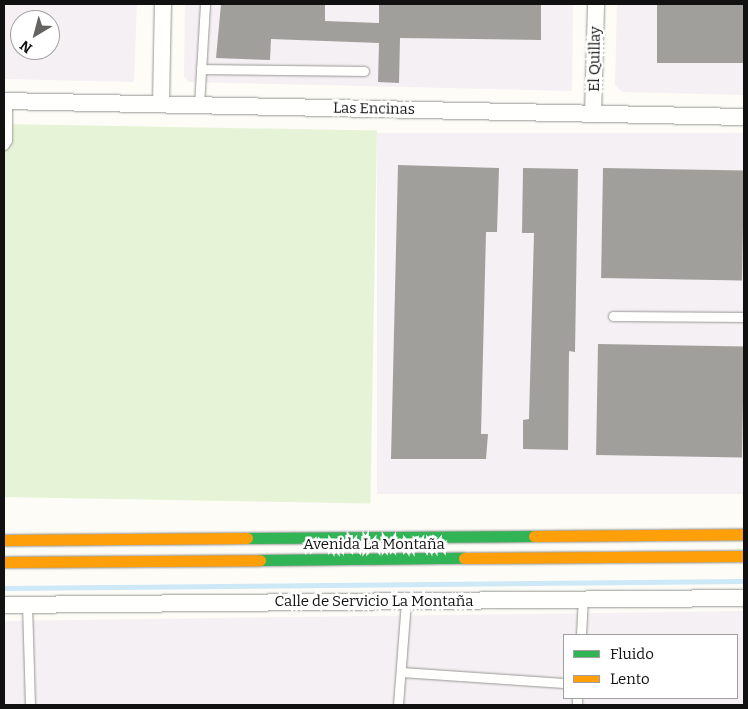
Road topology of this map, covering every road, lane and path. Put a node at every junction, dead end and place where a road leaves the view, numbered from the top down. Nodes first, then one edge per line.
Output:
1 (163, 4) edge
2 (205, 4) edge
3 (596, 4) edge
4 (201, 69) junction
5 (364, 71) dead end
6 (6, 101) edge
7 (161, 104) junction
8 (199, 105) junction
9 (594, 114) junction
10 (744, 117) edge
11 (4, 145) edge
12 (613, 316) dead end
13 (744, 317) edge
14 (744, 534) edge
15 (4, 540) edge
16 (744, 556) edge
17 (4, 562) edge
18 (744, 598) edge
19 (583, 600) junction
20 (406, 602) junction
21 (27, 604) junction
22 (4, 605) edge
23 (581, 634) edge
24 (401, 672) junction
25 (563, 683) edge
26 (30, 705) edge
27 (398, 705) edge

1 - 7 street
2 - 4 lane
3 - 9 street, El Quillay
4 - 5 lane
4 - 8 lane
6 - 7 street, Las Encinas
6 - 11 lane
7 - 8 street, Las Encinas
8 - 9 street, Las Encinas
9 - 10 street, Las Encinas
12 - 13 lane
14 - 15 main road, Avenida La Montaña
16 - 17 main road, Avenida La Montaña
18 - 19 street, Calle de Servicio La Montaña
19 - 20 street, Calle de Servicio La Montaña
19 - 23 lane
20 - 21 street, Calle de Servicio La Montaña
20 - 24 lane
21 - 22 street, Calle de Servicio La Montaña
21 - 26 lane
24 - 25 lane
24 - 27 lane

